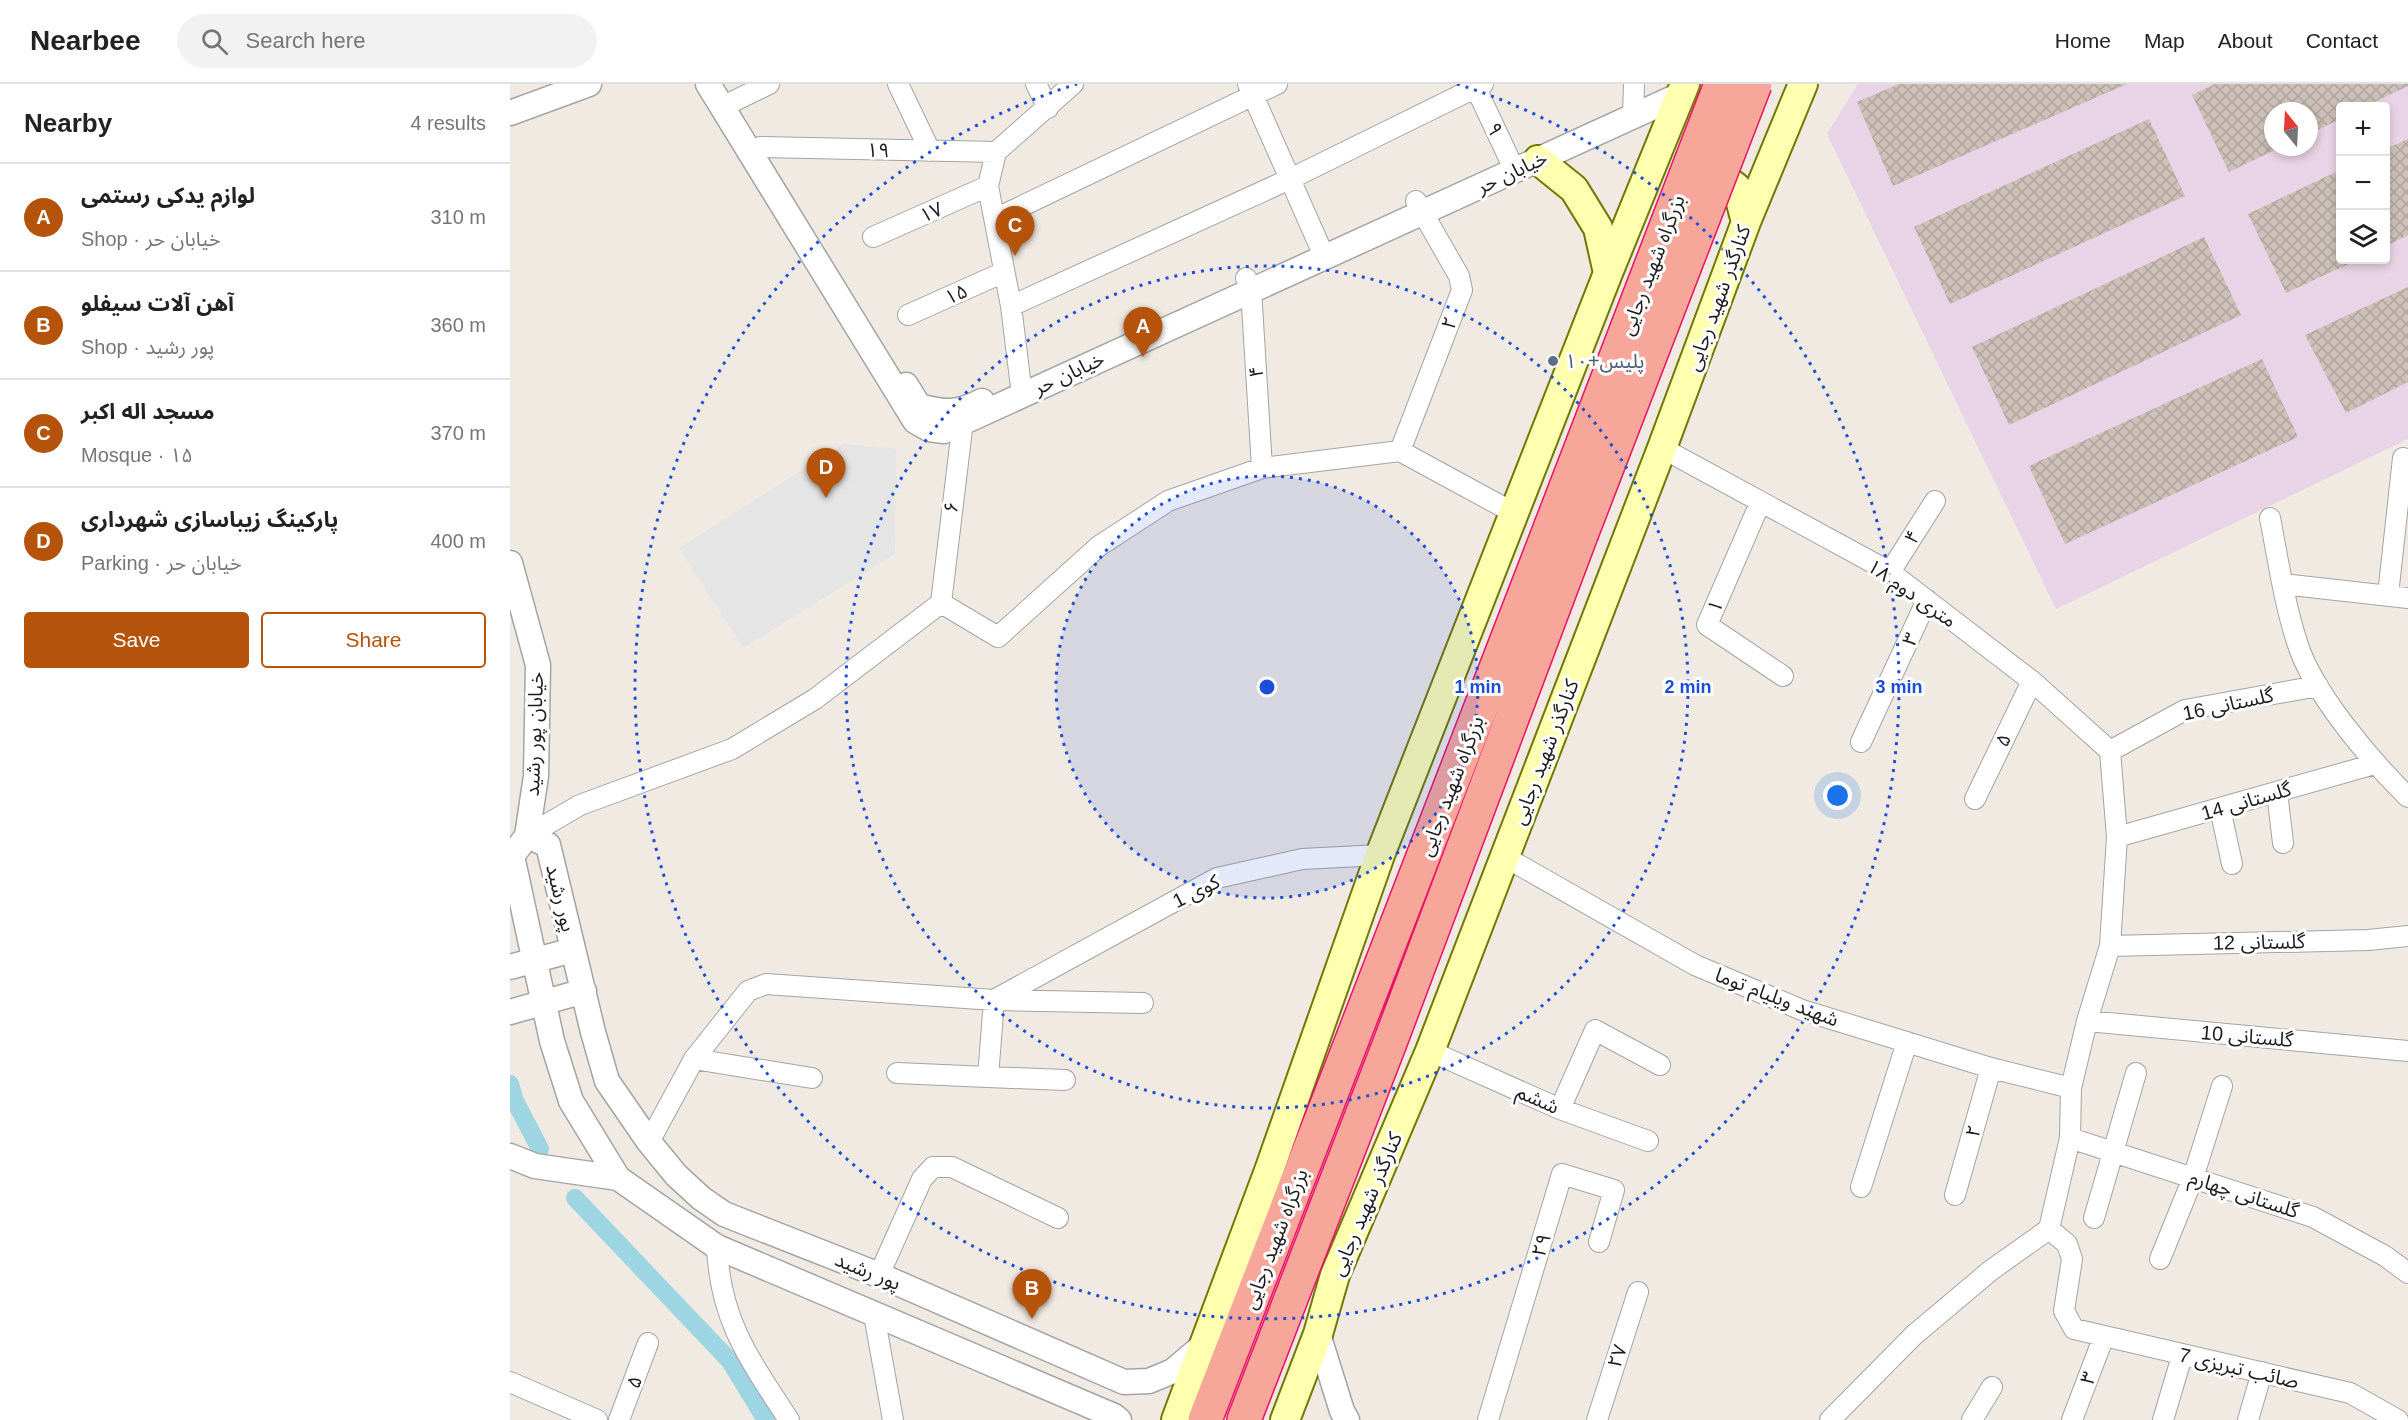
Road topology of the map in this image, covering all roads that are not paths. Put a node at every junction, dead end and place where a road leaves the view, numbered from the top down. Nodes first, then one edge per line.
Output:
1 (589, 84) edge
2 (708, 84) edge
3 (769, 84) edge
4 (898, 84) edge
5 (1036, 84) edge
6 (1073, 84) edge
7 (1278, 84) edge
8 (1721, 84) edge
9 (1755, 84) edge
10 (1803, 84) edge
11 (1480, 86) edge
12 (1683, 86) edge
13 (1250, 90) edge
14 (727, 93) edge
15 (1634, 99) edge
16 (1048, 108) junction
17 (510, 113) edge
18 (760, 147) junction
19 (930, 151) junction
20 (996, 152) junction
21 (1521, 163) junction
22 (1290, 179) junction
23 (1646, 183) junction
24 (988, 186) junction
25 (1419, 207) junction
26 (994, 219) junction
27 (1746, 222) junction
28 (873, 237) dead end
29 (1321, 250) junction
30 (1004, 272) junction
31 (1608, 273) junction
32 (1248, 284) junction
33 (1011, 306) junction
34 (908, 315) dead end
35 (1021, 388) junction
36 (962, 418) junction
37 (1662, 448) junction
38 (1400, 451) junction
39 (2403, 458) dead end
40 (1262, 468) junction
41 (1935, 501) dead end
42 (1760, 503) junction
43 (1514, 513) junction
44 (2270, 518) dead end
45 (1566, 530) junction
46 (510, 562) edge
47 (1890, 573) junction
48 (2283, 584) junction
49 (2388, 595) junction
50 (2408, 598) edge
51 (1927, 600) junction
52 (941, 603) junction
53 (1783, 676) dead end
54 (2032, 681) junction
55 (2318, 686) junction
56 (1861, 742) dead end
57 (2110, 751) junction
58 (2375, 764) junction
59 (2277, 792) junction
60 (2408, 797) edge
61 (1975, 799) dead end
62 (2220, 808) junction
63 (527, 836) junction
64 (2117, 837) junction
65 (2283, 843) dead end
66 (1380, 855) junction
67 (1505, 857) junction
68 (2232, 864) dead end
69 (1398, 923) junction
70 (2408, 936) edge
71 (2110, 946) junction
72 (573, 950) junction
73 (533, 960) junction
74 (510, 967) edge
75 (584, 991) junction
76 (994, 1000) junction
77 (544, 1002) junction
78 (1143, 1003) dead end
79 (510, 1012) edge
80 (2087, 1021) junction
81 (1391, 1040) junction
82 (1907, 1042) junction
83 (1430, 1051) junction
84 (2408, 1051) edge
85 (694, 1059) junction
86 (1660, 1065) dead end
87 (1991, 1068) junction
88 (897, 1073) dead end
89 (2136, 1073) dead end
90 (987, 1077) junction
91 (812, 1078) dead end
92 (1065, 1080) dead end
93 (2222, 1086) dead end
94 (2071, 1088) junction
95 (1560, 1109) junction
96 (2070, 1138) junction
97 (649, 1142) junction
98 (1648, 1142) dead end
99 (2113, 1152) junction
100 (510, 1155) edge
101 (1270, 1168) junction
102 (618, 1178) junction
103 (2193, 1178) junction
104 (1861, 1187) dead end
105 (1955, 1195) dead end
106 (1058, 1218) dead end
107 (2094, 1218) dead end
108 (2049, 1230) junction
109 (1599, 1242) dead end
110 (717, 1247) junction
111 (2160, 1258) dead end
112 (2408, 1274) edge
113 (879, 1275) junction
114 (1335, 1275) junction
115 (1638, 1292) dead end
116 (874, 1315) junction
117 (1318, 1334) junction
118 (2104, 1336) junction
119 (648, 1343) dead end
120 (1206, 1343) junction
121 (2182, 1356) junction
122 (2262, 1372) junction
123 (510, 1382) edge
124 (1992, 1387) dead end
125 (597, 1420) edge
126 (619, 1420) edge
127 (789, 1420) edge
128 (893, 1420) edge
129 (1119, 1420) edge
130 (1176, 1420) edge
131 (1205, 1420) edge
132 (1244, 1420) edge
133 (1285, 1420) edge
134 (1347, 1420) edge
135 (1488, 1420) edge
136 (1597, 1420) edge
137 (1830, 1420) edge
138 (1972, 1420) edge
139 (2072, 1420) edge
140 (2163, 1420) edge
141 (2248, 1420) edge
142 (2398, 1420) edge

1 - 17 street
2 - 36 street, خیابان حر
3 - 14 street
4 - 19 street
5 - 16 street
6 - 16 street
7 - 13 street
8 - 45 highway, بزرگراه شهید رجایی, bridge
9 - 45 highway, بزرگراه شهید رجایی, bridge
10 - 27 main road, کنارگذر شهید رجایی
11 - 21 street, ۹
11 - 22 street
12 - 15 street, خیابان حر
12 - 23 main road
13 - 22 street
13 - 26 street
14 - 18 street, خیابان حر
15 - 21 street, خیابان حر
16 - 20 street
18 - 19 street, ۱۹
18 - 36 street, خیابان حر
19 - 20 street, ۱۹
20 - 24 street
21 - 25 street, خیابان حر
21 - 31 main road
22 - 29 street
22 - 33 street
23 - 27 main road
23 - 31 main road
24 - 26 street
24 - 28 street, ۱۷
25 - 29 street, خیابان حر
25 - 38 street, ۲
26 - 30 street
27 - 37 main road, کنارگذر شهید رجایی
29 - 32 street, خیابان حر
30 - 33 street
30 - 34 street, ۱۵
31 - 43 main road
32 - 35 street, خیابان حر
32 - 40 street, ۴
33 - 35 street
35 - 36 street, خیابان حر
36 - 52 street, ۶
37 - 42 street, ۱۸ متری دوم
37 - 67 main road, کنارگذر شهید رجایی
38 - 40 street
38 - 43 street
39 - 49 street
40 - 52 street
41 - 47 street, ۴
42 - 47 street, ۱۸ متری دوم
42 - 53 street, ۱
43 - 66 main road
44 - 48 street
45 - 69 highway, بزرگراه شهید رجایی
45 - 81 highway, بزرگراه شهید رجایی
46 - 63 street, خیابان پور رشید
47 - 51 street, ۱۸ متری دوم
48 - 49 street
48 - 55 street
49 - 50 street
51 - 54 street, ۱۸ متری دوم
51 - 56 street, ۳
52 - 63 street
54 - 57 street, ۱۸ متری دوم
54 - 61 street, ۵
55 - 57 street, گلستانی 16
55 - 58 street
57 - 64 street
58 - 59 street, گلستانی 14
58 - 60 street
59 - 62 street, گلستانی 14
59 - 65 street
62 - 64 street, گلستانی 14
62 - 68 street
63 - 72 street, پور رشید
63 - 73 street, پور رشید
64 - 71 street
66 - 76 street, کوی 1
66 - 101 main road
67 - 82 street, شهید ویلیام توما
67 - 83 main road, کنارگذر شهید رجایی
69 - 101 main road
69 - 131 highway, بزرگراه شهید رجایی
70 - 71 street, گلستانی 12
71 - 80 street
72 - 73 street
72 - 75 street, پور رشید
73 - 74 street
73 - 77 street, پور رشید
75 - 77 street
75 - 97 street, پور رشید
76 - 78 street
76 - 85 street
76 - 90 street
77 - 79 street
77 - 102 street, پور رشید
80 - 84 street, گلستانی 10
80 - 94 street
81 - 114 main road
81 - 132 highway, بزرگراه شهید رجایی
82 - 87 street, شهید ویلیام توما
82 - 104 street
83 - 95 street, ششم
83 - 114 main road, کنارگذر شهید رجایی
85 - 91 street
85 - 97 street
86 - 95 street
87 - 94 street, شهید ویلیام توما
87 - 105 street, ۲
88 - 90 street
89 - 99 street
90 - 92 street
93 - 103 street
94 - 96 street
95 - 98 street, ششم
96 - 99 street, گلستانی چهارم
96 - 108 street
97 - 113 street, پور رشید
99 - 103 street, گلستانی چهارم
99 - 107 street
100 - 102 street
101 - 120 main road
102 - 110 street, پور رشید
103 - 111 street
103 - 112 street, گلستانی چهارم
106 - 113 street
108 - 118 street, صائب تبریزی 7
108 - 137 street
109 - 135 street, ۲۹
110 - 116 street, پور رشید
110 - 127 street
113 - 120 street, پور رشید
114 - 117 main road, کنارگذر شهید رجایی
115 - 136 street, ۲۷
116 - 128 street
116 - 129 street, پور رشید
117 - 133 main road, کنارگذر شهید رجایی
117 - 134 street
118 - 121 street, صائب تبریزی 7
118 - 139 street, ۳
119 - 126 street, ۵
120 - 130 main road
121 - 122 street, صائب تبریزی 7
121 - 140 street
122 - 141 street
122 - 142 street, صائب تبریزی 7
123 - 125 street
124 - 138 street

